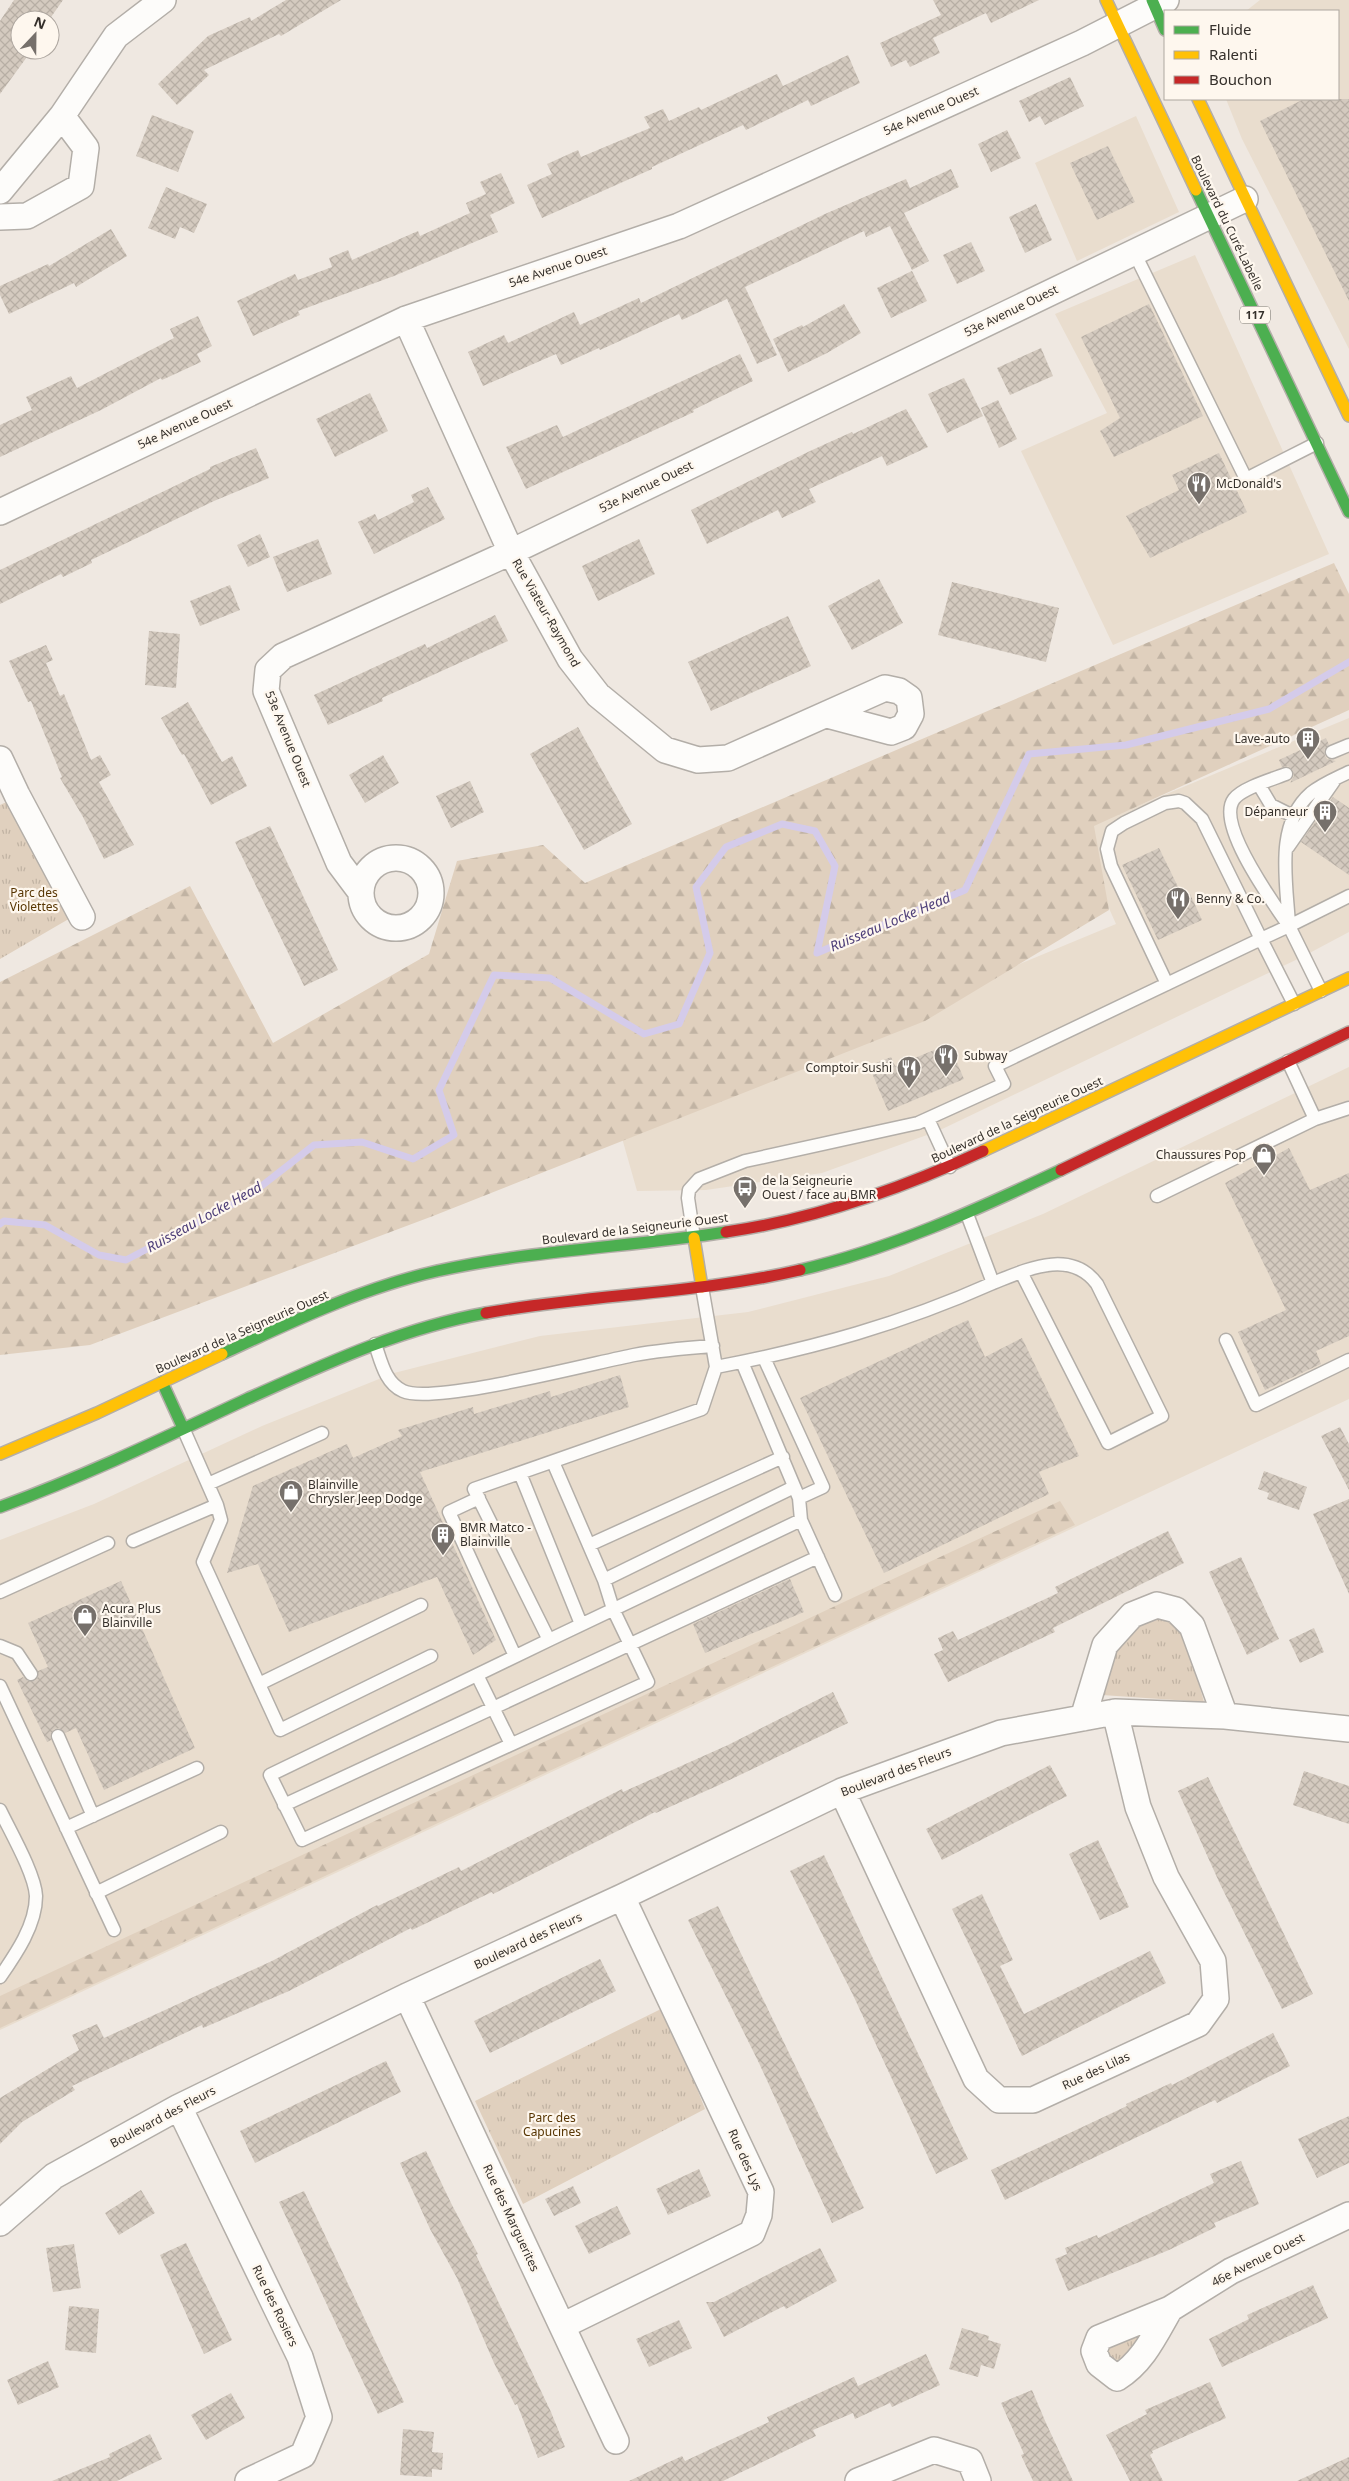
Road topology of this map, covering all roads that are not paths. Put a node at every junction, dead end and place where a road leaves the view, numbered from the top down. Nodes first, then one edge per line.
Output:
1 (163, 0) edge
2 (1106, 0) edge
3 (1157, 2) edge
4 (1117, 24) junction
5 (1164, 26) edge
6 (1198, 100) edge
7 (62, 116) junction
8 (0, 191) edge
9 (1245, 199) junction
10 (0, 217) edge
11 (1208, 217) junction
12 (1134, 252) junction
13 (406, 319) junction
14 (1349, 416) edge
15 (1317, 444) junction
16 (0, 512) edge
17 (1349, 512) edge
18 (511, 552) junction
19 (827, 715) dead end
20 (1349, 745) edge
21 (1332, 752) dead end
22 (0, 759) edge
23 (1349, 772) edge
24 (1286, 774) dead end
25 (1335, 779) junction
26 (1259, 785) junction
27 (8, 799) edge
28 (1293, 816) junction
29 (1287, 849) junction
30 (360, 891) dead end
31 (1349, 896) edge
32 (82, 917) dead end
33 (1290, 926) junction
34 (1261, 939) junction
35 (1349, 978) edge
36 (1167, 984) junction
37 (1321, 991) junction
38 (1294, 1004) junction
39 (1349, 1032) edge
40 (1288, 1061) junction
41 (1349, 1108) edge
42 (928, 1119) junction
43 (1315, 1119) junction
44 (950, 1167) junction
45 (1156, 1196) dead end
46 (967, 1214) junction
47 (694, 1238) junction
48 (1021, 1272) junction
49 (993, 1283) junction
50 (702, 1287) junction
51 (1226, 1340) dead end
52 (375, 1344) junction
53 (713, 1346) junction
54 (764, 1358) junction
55 (1349, 1360) edge
56 (742, 1362) junction
57 (716, 1366) junction
58 (162, 1382) junction
59 (183, 1428) junction
60 (322, 1433) dead end
61 (0, 1454) edge
62 (783, 1457) junction
63 (553, 1462) junction
64 (520, 1473) junction
65 (208, 1484) junction
66 (797, 1493) junction
67 (479, 1498) junction
68 (217, 1505) junction
69 (0, 1507) edge
70 (801, 1520) junction
71 (133, 1541) dead end
72 (108, 1542) dead end
73 (589, 1545) junction
74 (818, 1557) junction
75 (604, 1580) junction
76 (0, 1592) edge
77 (835, 1595) dead end
78 (422, 1605) dead end
79 (613, 1609) junction
80 (581, 1624) junction
81 (549, 1640) junction
82 (630, 1644) junction
83 (0, 1646) edge
84 (431, 1656) dead end
85 (515, 1656) junction
86 (31, 1674) dead end
87 (476, 1675) junction
88 (259, 1684) junction
89 (0, 1686) edge
90 (492, 1707) junction
91 (1114, 1712) junction
92 (1225, 1716) junction
93 (1083, 1718) junction
94 (1349, 1729) edge
95 (58, 1736) dead end
96 (510, 1744) junction
97 (197, 1768) dead end
98 (842, 1791) junction
99 (284, 1805) junction
100 (0, 1810) edge
101 (93, 1816) junction
102 (66, 1828) junction
103 (221, 1832) dead end
104 (96, 1893) junction
105 (622, 1897) junction
106 (114, 1930) dead end
107 (4, 1963) edge
108 (0, 1977) edge
109 (407, 1996) junction
110 (179, 2107) junction
111 (1349, 2215) edge
112 (0, 2223) edge
113 (1170, 2309) dead end
114 (562, 2326) junction
115 (616, 2441) dead end
116 (248, 2481) edge
117 (858, 2481) edge
118 (978, 2481) edge

1 - 7 street
2 - 4 main road, Boulevard du Curé-Labelle / 117
3 - 4 street, 54e Avenue Ouest
3 - 5 main road
4 - 11 main road, Boulevard du Curé-Labelle / 117
4 - 13 street, 54e Avenue Ouest
6 - 9 main road
7 - 8 street
7 - 10 street
9 - 11 street, 53e Avenue Ouest
9 - 14 main road
11 - 12 street, 53e Avenue Ouest
11 - 15 main road, Boulevard du Curé-Labelle / 117
12 - 15 lane
12 - 18 street, 53e Avenue Ouest
13 - 16 street, 54e Avenue Ouest
13 - 18 street, Rue Viateur-Raymond
15 - 17 main road, Boulevard du Curé-Labelle / 117
18 - 19 street, Rue Viateur-Raymond
18 - 30 street, 53e Avenue Ouest
20 - 21 lane
22 - 27 street
23 - 25 lane
24 - 26 lane
25 - 28 lane
25 - 29 lane
26 - 28 lane
26 - 33 lane
27 - 32 street
28 - 29 lane
29 - 33 lane
31 - 33 lane
33 - 34 lane
33 - 37 lane
34 - 36 lane
34 - 36 lane
34 - 38 lane
35 - 37 main road, Boulevard de la Seigneurie Ouest
36 - 42 lane
37 - 38 main road, Boulevard de la Seigneurie Ouest
38 - 44 main road, Boulevard de la Seigneurie Ouest
39 - 40 main road
40 - 43 lane
40 - 46 main road
41 - 43 lane
42 - 44 lane
42 - 47 lane
43 - 45 lane
44 - 47 main road, Boulevard de la Seigneurie Ouest
46 - 49 lane
46 - 50 main road
47 - 50 main road
47 - 58 main road, Boulevard de la Seigneurie Ouest
48 - 48 lane
48 - 49 lane
49 - 54 lane
50 - 52 main road
50 - 53 lane
51 - 55 lane
52 - 53 lane
52 - 59 main road
53 - 57 lane
54 - 56 lane
54 - 66 lane
56 - 57 lane
56 - 62 lane
57 - 63 lane
58 - 59 main road
58 - 61 main road, Boulevard de la Seigneurie Ouest
59 - 65 lane
59 - 69 main road
60 - 65 lane
62 - 66 lane
62 - 73 lane
63 - 64 lane
63 - 73 lane
64 - 67 lane
64 - 80 lane
65 - 68 lane
66 - 70 lane
66 - 75 lane
67 - 81 lane
67 - 85 lane
68 - 71 lane
68 - 88 lane
70 - 74 lane
70 - 79 lane
72 - 76 lane
73 - 75 lane
74 - 77 lane
74 - 82 lane
75 - 79 lane
78 - 88 lane
79 - 80 lane
79 - 82 lane
80 - 81 lane
81 - 85 lane
82 - 90 lane
82 - 96 lane
83 - 86 lane
84 - 88 lane
85 - 87 lane
87 - 90 lane
87 - 99 lane
89 - 102 lane
90 - 96 lane
90 - 99 lane
91 - 92 street, Boulevard des Fleurs
91 - 93 street, Boulevard des Fleurs
91 - 98 street, Rue des Lilas
92 - 93 street
92 - 94 street, Boulevard des Fleurs
93 - 98 street, Boulevard des Fleurs
95 - 101 lane
96 - 99 lane
97 - 101 lane
98 - 105 street, Boulevard des Fleurs
100 - 107 lane
101 - 102 lane
102 - 104 lane
103 - 104 lane
104 - 106 lane
105 - 109 street, Boulevard des Fleurs
105 - 114 street, Rue des Lys
107 - 108 lane
109 - 110 street, Boulevard des Fleurs
109 - 114 street, Rue des Marguerites
110 - 112 street, Boulevard des Fleurs
110 - 116 street, Rue des Rosiers
111 - 113 street, 46e Avenue Ouest
114 - 115 street, Rue des Marguerites
117 - 118 street

